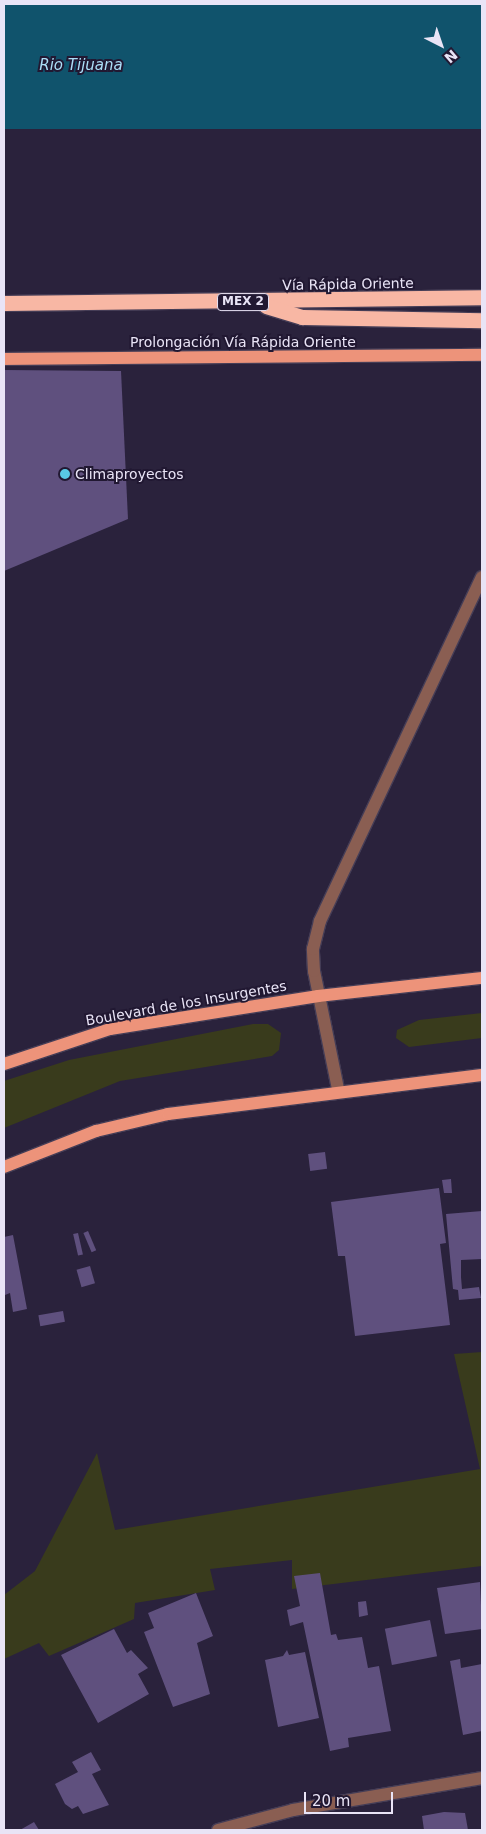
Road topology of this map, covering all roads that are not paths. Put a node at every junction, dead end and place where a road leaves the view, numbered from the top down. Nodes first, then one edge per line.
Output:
1 (482, 297) edge
2 (253, 302) junction
3 (4, 303) edge
4 (482, 320) edge
5 (482, 355) edge
6 (4, 359) edge
7 (482, 577) edge
8 (482, 978) edge
9 (318, 996) junction
10 (4, 1064) edge
11 (482, 1075) edge
12 (338, 1089) junction
13 (4, 1167) edge
14 (482, 1778) edge
15 (218, 1830) edge

1 - 2 highway, Vía Rápida Oriente / MEX 2
2 - 3 highway, Vía Rápida Oriente / MEX 2
2 - 4 highway
5 - 6 main road, Prolongación Vía Rápida Oriente
7 - 9 street
8 - 9 main road, Boulevard de los Insurgentes
9 - 10 main road, Boulevard de los Insurgentes
9 - 12 street
11 - 12 main road
12 - 13 main road
14 - 15 street

